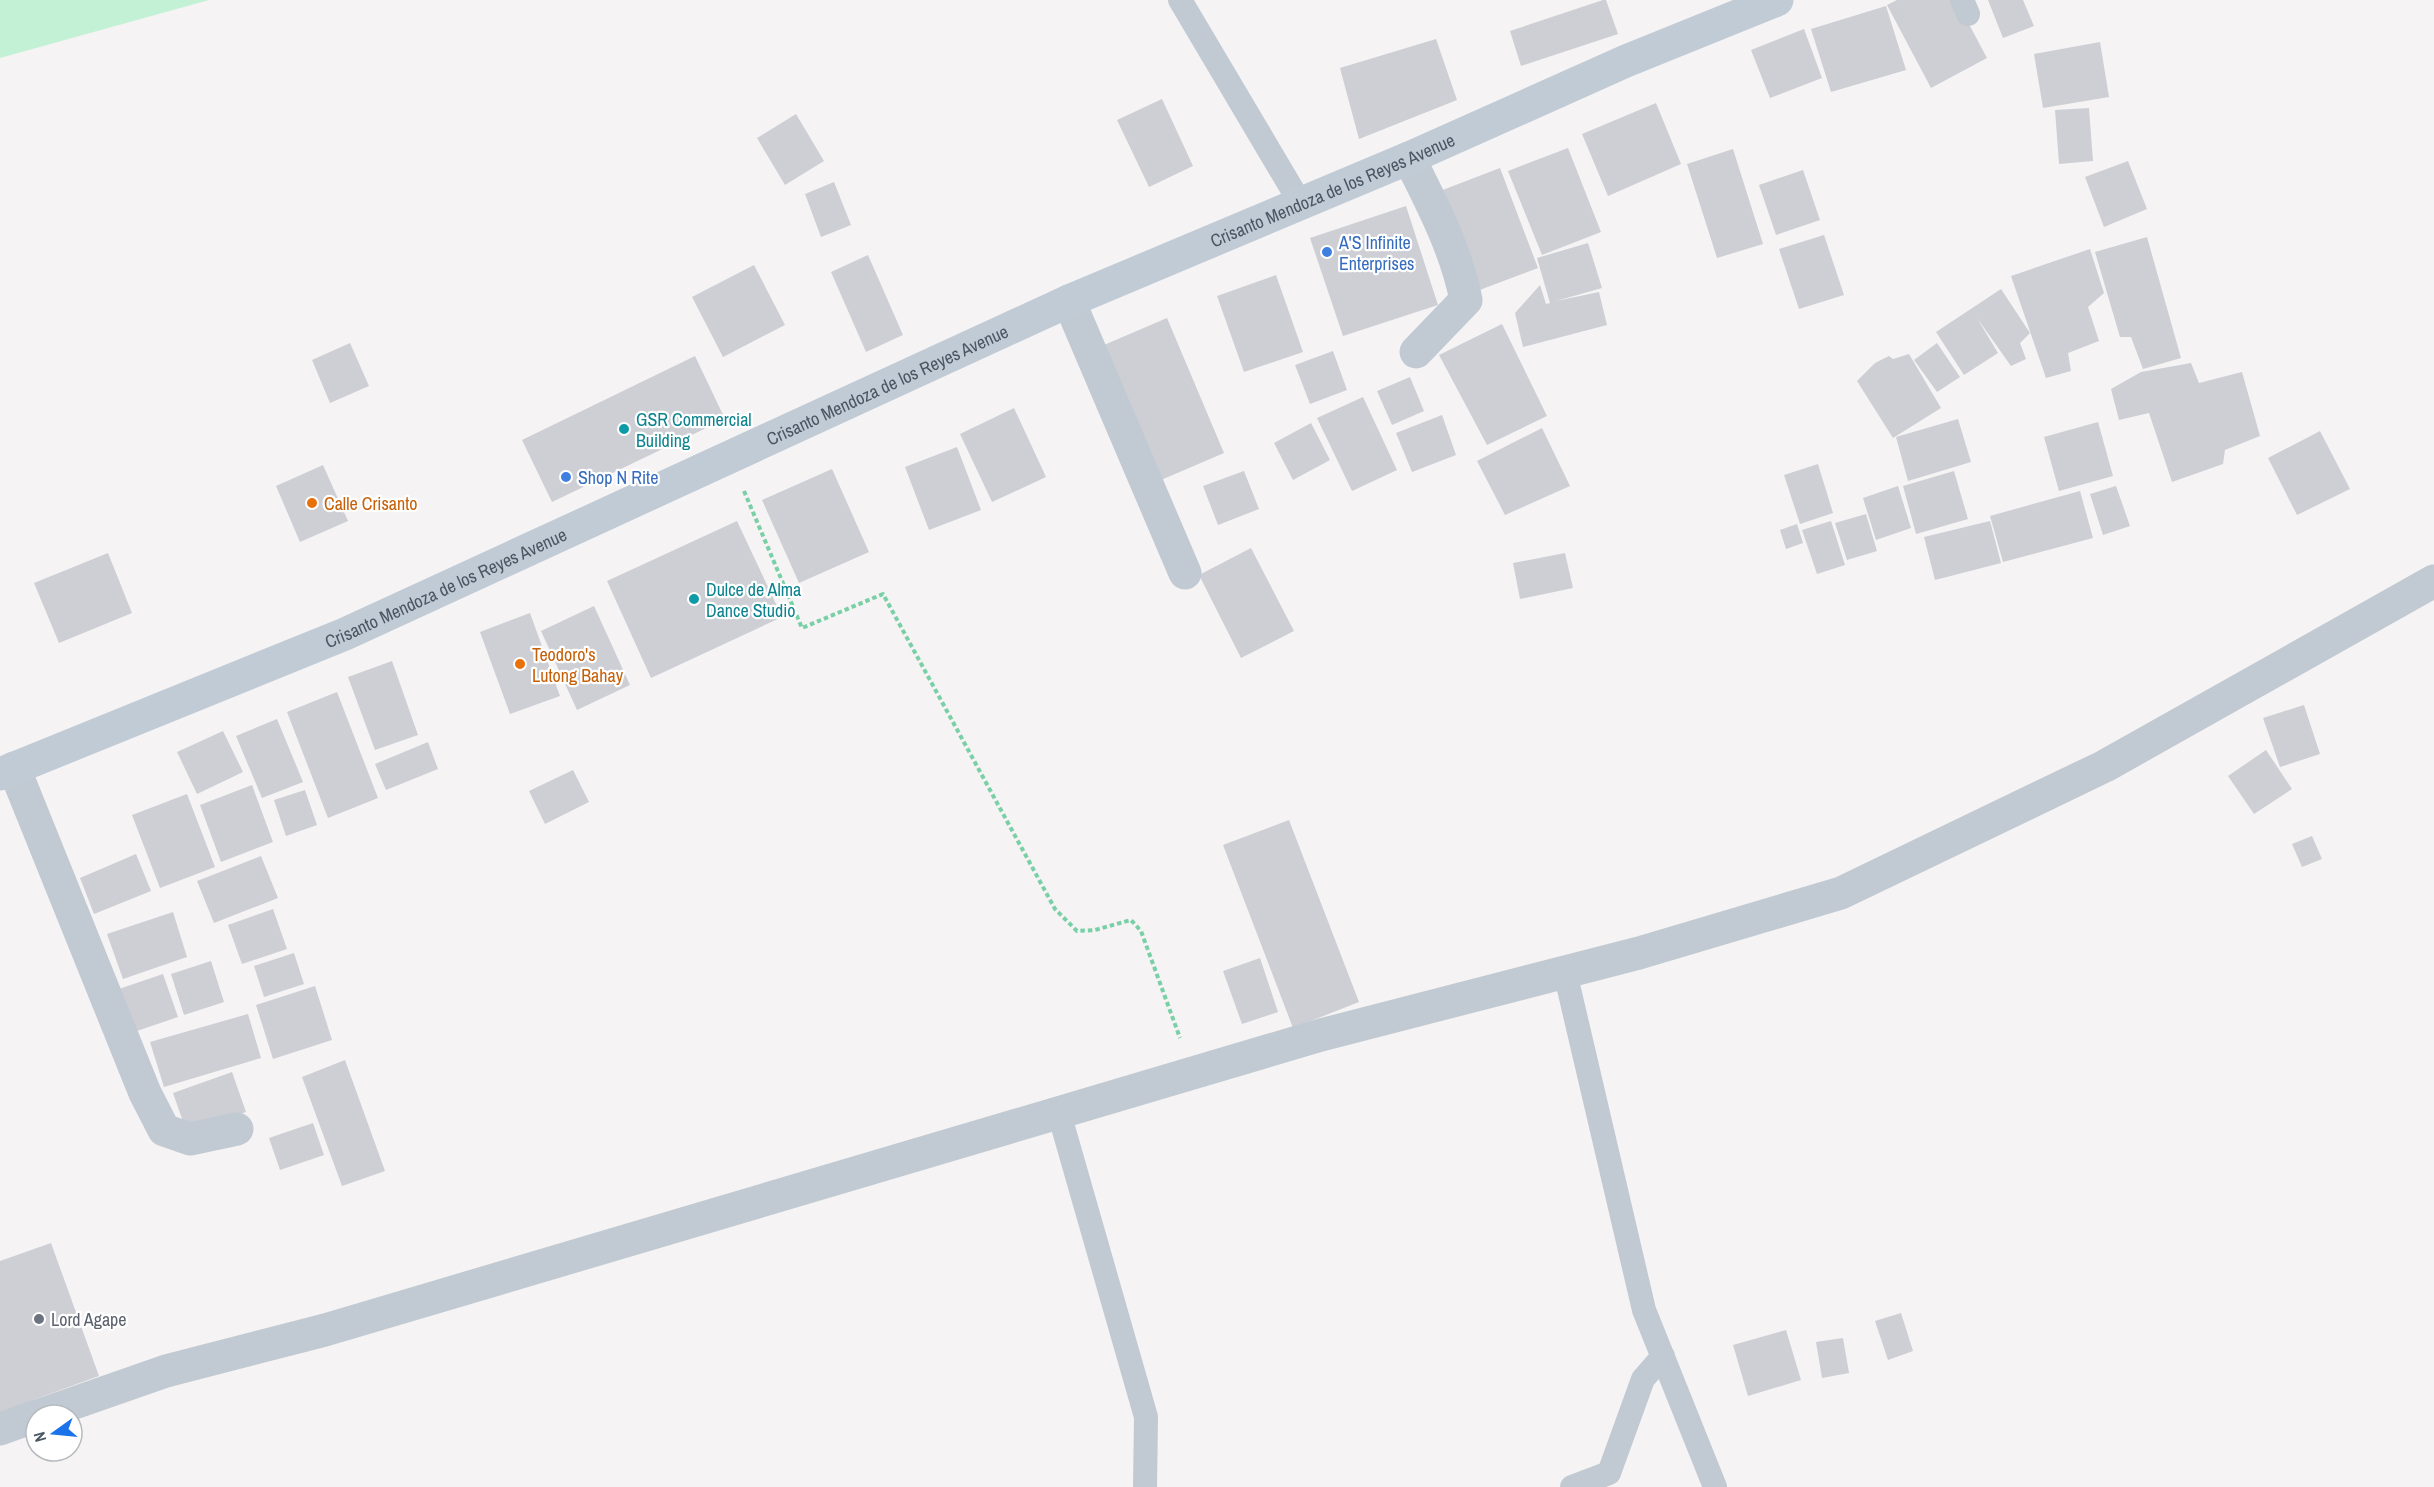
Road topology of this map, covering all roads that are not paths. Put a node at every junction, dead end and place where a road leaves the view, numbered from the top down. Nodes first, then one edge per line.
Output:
1 (1180, 0) edge
2 (1777, 0) edge
3 (1409, 158) junction
4 (1300, 204) junction
5 (1069, 301) junction
6 (1416, 352) dead end
7 (1185, 573) dead end
8 (2434, 581) edge
9 (7, 771) edge
10 (1565, 972) junction
11 (1059, 1113) junction
12 (237, 1129) dead end
13 (1663, 1356) junction
14 (75, 1403) edge
15 (24, 1421) edge
16 (0, 1429) edge
17 (1145, 1487) edge
18 (1572, 1487) edge
19 (1715, 1487) edge

1 - 4 lane
2 - 3 main road, Crisanto Mendoza de los Reyes Avenue
3 - 4 main road, Crisanto Mendoza de los Reyes Avenue
3 - 6 street
4 - 5 main road, Crisanto Mendoza de los Reyes Avenue
5 - 7 street
5 - 9 main road, Crisanto Mendoza de los Reyes Avenue
8 - 10 street
9 - 12 street
10 - 11 street
10 - 13 lane
11 - 14 street
11 - 17 lane
13 - 18 lane
13 - 19 lane
15 - 16 street

